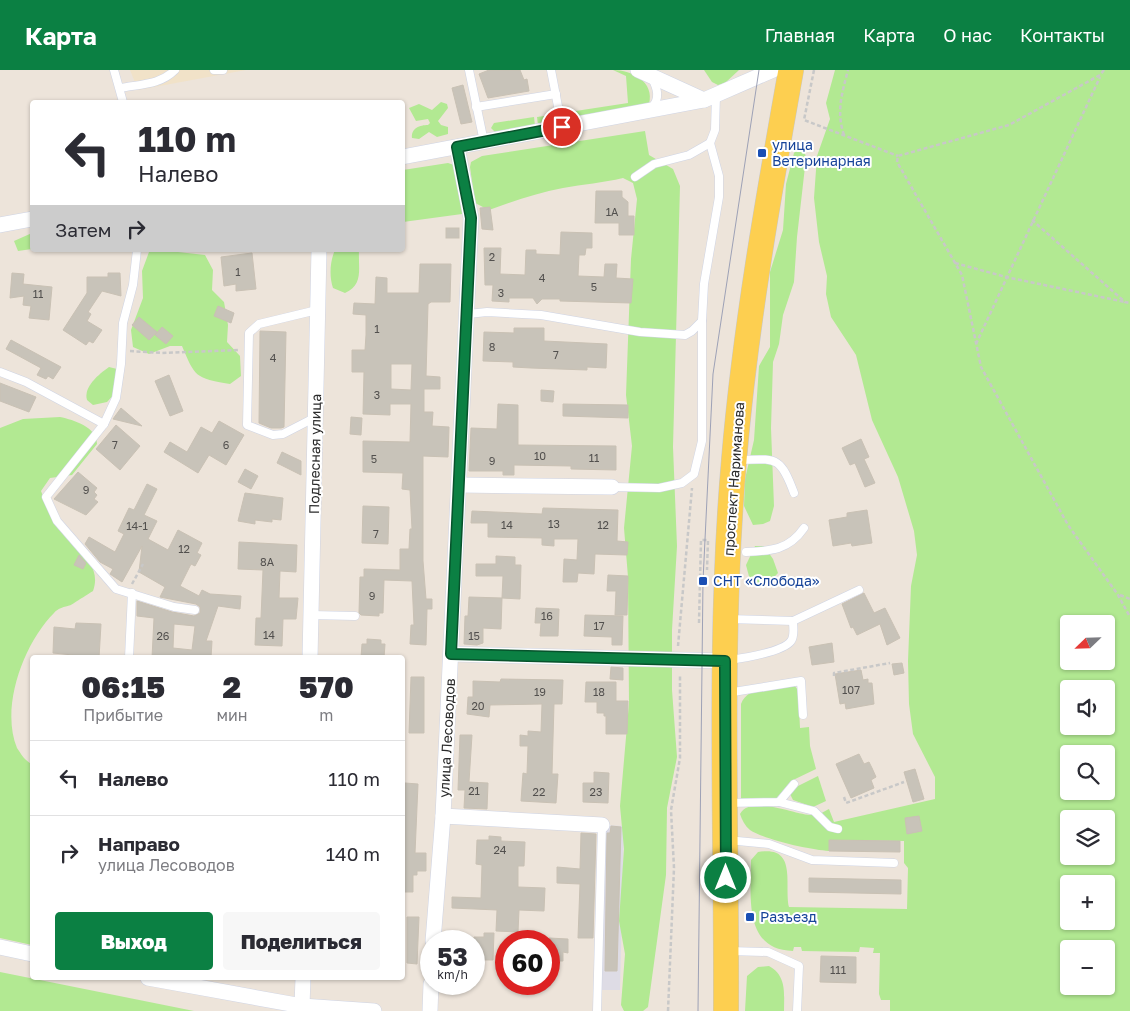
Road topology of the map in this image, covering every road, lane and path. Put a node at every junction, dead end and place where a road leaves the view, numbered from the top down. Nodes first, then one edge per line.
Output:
1 (114, 70) edge
2 (176, 70) edge
3 (214, 70) edge
4 (223, 70) edge
5 (469, 70) edge
6 (551, 70) edge
7 (773, 70) edge
8 (791, 70) edge
9 (814, 70) edge
10 (848, 70) edge
11 (1104, 70) edge
12 (645, 73) edge
13 (1100, 75) junction
14 (120, 88) junction
15 (556, 94) junction
16 (710, 98) junction
17 (123, 100) edge
18 (476, 107) junction
19 (647, 111) junction
20 (562, 127) junction
21 (844, 135) junction
22 (484, 142) junction
23 (710, 143) junction
24 (457, 147) junction
25 (405, 156) edge
26 (898, 156) junction
27 (635, 177) dead end
28 (30, 219) edge
29 (1032, 220) junction
30 (0, 225) edge
31 (137, 252) edge
32 (318, 252) edge
33 (955, 263) junction
34 (1006, 277) junction
35 (1125, 302) junction
36 (1130, 303) edge
37 (317, 310) junction
38 (468, 314) junction
39 (702, 321) junction
40 (976, 344) junction
41 (122, 350) junction
42 (249, 350) junction
43 (0, 372) edge
44 (316, 417) junction
45 (104, 424) junction
46 (734, 460) junction
47 (694, 474) junction
48 (460, 485) junction
49 (612, 486) joint
50 (794, 493) dead end
51 (804, 528) dead end
52 (746, 552) dead end
53 (143, 564) dead end
54 (707, 570) dead end
55 (859, 590) dead end
56 (130, 593) junction
57 (1118, 595) junction
58 (1130, 599) edge
59 (195, 610) dead end
60 (311, 615) junction
61 (355, 616) dead end
62 (1130, 617) edge
63 (726, 619) junction
64 (793, 621) junction
65 (699, 623) dead end
66 (451, 654) junction
67 (129, 655) edge
68 (310, 655) edge
69 (678, 659) junction
70 (725, 661) junction
71 (890, 663) dead end
72 (834, 676) dead end
73 (725, 694) junction
74 (803, 715) dead end
75 (904, 782) dead end
76 (794, 784) dead end
77 (844, 797) dead end
78 (779, 802) junction
79 (725, 803) junction
80 (443, 816) junction
81 (602, 825) joint
82 (838, 829) dead end
83 (725, 840) junction
84 (894, 863) dead end
85 (434, 930) edge
86 (0, 947) edge
87 (726, 951) junction
88 (30, 954) edge
89 (159, 980) edge
90 (303, 980) edge
91 (431, 995) edge
92 (302, 1006) junction
93 (374, 1011) edge
94 (430, 1011) edge
95 (597, 1011) edge
96 (668, 1011) edge
97 (726, 1011) edge
98 (797, 1011) edge

1 - 14 lane
2 - 14 lane
3 - 4 lane
5 - 18 lane
6 - 15 lane
7 - 16 street
8 - 46 main road, проспект Нариманова
9 - 21 path
10 - 21 path
11 - 13 path
12 - 16 street
12 - 19 lane
13 - 26 path
13 - 29 path
14 - 17 lane
15 - 18 lane
15 - 20 lane
16 - 19 street
16 - 23 lane
18 - 22 lane
19 - 20 street
20 - 22 street
21 - 26 path
22 - 24 street
23 - 27 lane
23 - 39 lane
24 - 25 street
24 - 38 street, улица Лесоводов
26 - 33 path
28 - 30 street
29 - 34 path
29 - 35 path
31 - 41 lane
32 - 37 street, Подлесная улица
33 - 34 path
33 - 40 path
34 - 35 path
34 - 40 path
35 - 36 path
37 - 42 lane
37 - 44 street, Подлесная улица
38 - 39 lane
38 - 48 street, улица Лесоводов
39 - 47 lane
40 - 57 path
41 - 42 path
41 - 45 lane
42 - 44 lane
43 - 45 lane
44 - 60 street, Подлесная улица
45 - 56 lane
46 - 50 lane
46 - 63 main road, проспект Нариманова
47 - 49 lane
47 - 69 path
48 - 49 street
48 - 66 street, улица Лесоводов
51 - 52 lane
53 - 56 path
54 - 65 path
55 - 64 lane
56 - 59 lane
56 - 67 lane
57 - 58 path
57 - 62 path
60 - 61 lane
60 - 68 street, Подлесная улица
63 - 64 lane
63 - 70 main road, проспект Нариманова
64 - 70 lane
66 - 69 street
66 - 80 street, улица Лесоводов
69 - 70 street
69 - 96 path
70 - 73 main road, проспект Нариманова
71 - 72 path
73 - 74 lane
73 - 79 main road, проспект Нариманова
75 - 77 path
76 - 78 lane
78 - 79 lane
78 - 82 lane
79 - 83 main road, проспект Нариманова
80 - 81 street
80 - 85 street, улица Лесоводов
81 - 95 lane
83 - 84 lane
83 - 87 main road, проспект Нариманова
86 - 88 street
87 - 97 main road, проспект Нариманова
87 - 98 lane
89 - 92 street
90 - 92 street
91 - 94 street
92 - 93 street

